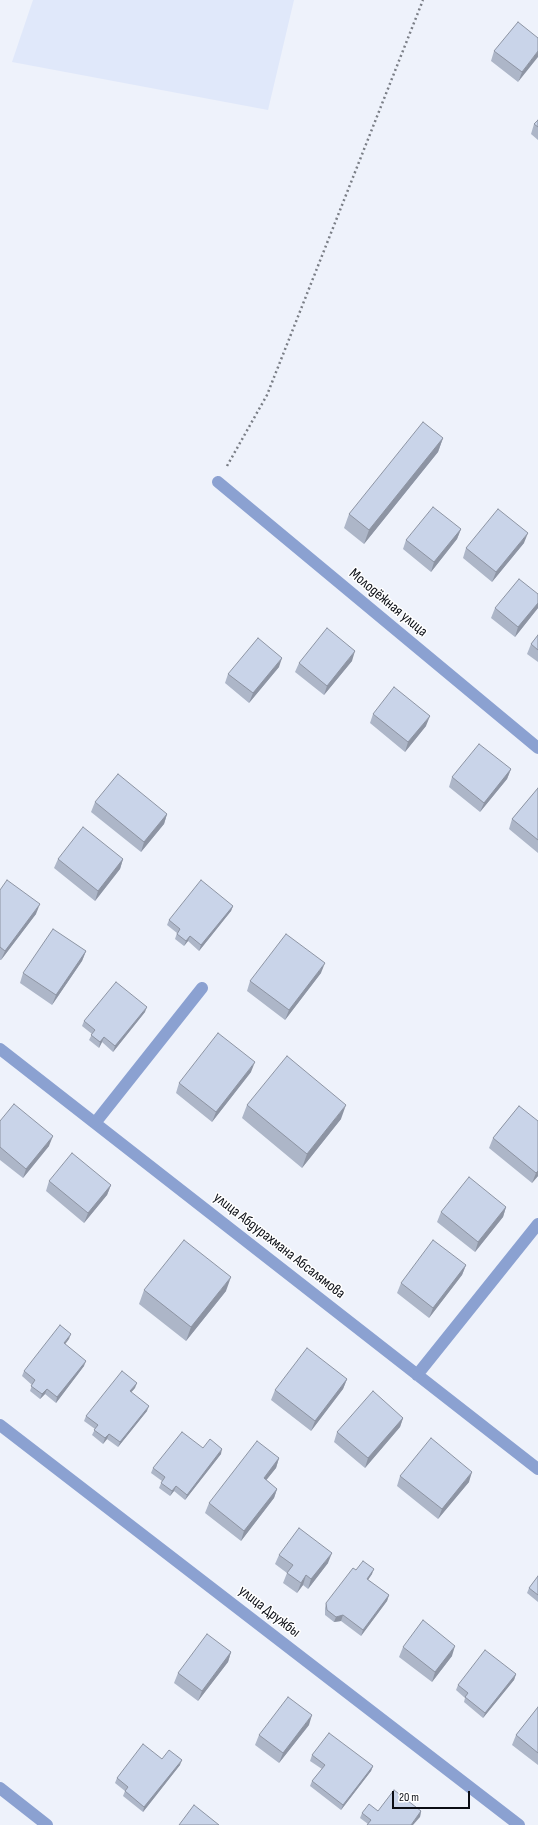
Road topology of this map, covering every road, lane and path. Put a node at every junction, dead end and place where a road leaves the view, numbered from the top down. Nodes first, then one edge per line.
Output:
1 (423, 0) edge
2 (218, 482) joint
3 (538, 748) edge
4 (202, 988) dead end
5 (0, 1049) edge
6 (94, 1123) junction
7 (538, 1224) edge
8 (417, 1374) junction
9 (0, 1425) edge
10 (538, 1469) edge
11 (0, 1788) edge
12 (47, 1825) edge
13 (519, 1825) edge

1 - 2 path
2 - 3 street, Молодёжная улица
4 - 6 street
5 - 6 street, улица Абдурахмана Абсалямова
6 - 8 street, улица Абдурахмана Абсалямова
7 - 8 street
8 - 10 street, улица Абдурахмана Абсалямова
9 - 13 street, улица Дружбы
11 - 12 street

